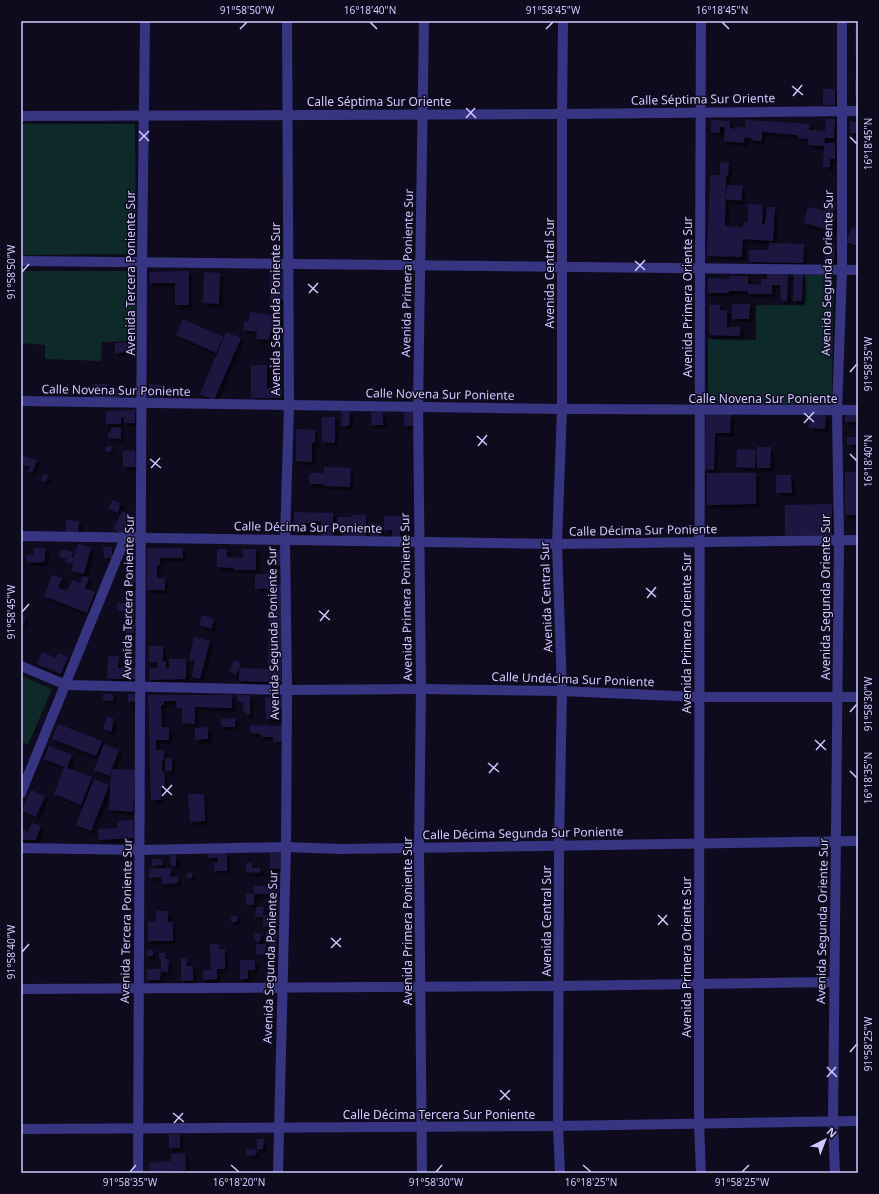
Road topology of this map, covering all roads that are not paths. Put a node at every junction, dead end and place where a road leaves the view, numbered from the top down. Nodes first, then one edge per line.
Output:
1 (145, 21) edge
2 (287, 21) edge
3 (424, 21) edge
4 (563, 21) edge
5 (701, 21) edge
6 (842, 21) edge
7 (842, 111) junction
8 (858, 111) edge
9 (701, 112) junction
10 (288, 114) junction
11 (423, 114) junction
12 (562, 114) junction
13 (144, 115) junction
14 (21, 116) edge
15 (21, 262) edge
16 (142, 263) junction
17 (288, 264) junction
18 (421, 265) junction
19 (562, 267) junction
20 (700, 268) junction
21 (842, 270) junction
22 (858, 270) edge
23 (21, 402) edge
24 (142, 403) junction
25 (289, 405) junction
26 (418, 407) junction
27 (562, 409) junction
28 (837, 410) junction
29 (858, 410) edge
30 (700, 411) junction
31 (21, 536) edge
32 (125, 538) junction
33 (141, 538) junction
34 (285, 540) junction
35 (839, 540) junction
36 (858, 540) edge
37 (418, 542) junction
38 (699, 542) junction
39 (557, 544) junction
40 (21, 666) edge
41 (66, 685) junction
42 (140, 687) junction
43 (421, 689) junction
44 (287, 690) junction
45 (562, 691) junction
46 (699, 697) junction
47 (837, 697) junction
48 (858, 697) edge
49 (22, 788) edge
50 (836, 841) junction
51 (858, 841) edge
52 (699, 843) junction
53 (559, 846) junction
54 (286, 847) junction
55 (21, 848) edge
56 (419, 848) junction
57 (140, 850) junction
58 (834, 982) junction
59 (699, 984) junction
60 (421, 986) junction
61 (559, 986) junction
62 (283, 987) junction
63 (139, 988) junction
64 (21, 989) edge
65 (833, 1121) junction
66 (858, 1121) edge
67 (699, 1123) junction
68 (558, 1126) junction
69 (278, 1127) junction
70 (422, 1127) junction
71 (138, 1128) junction
72 (21, 1129) edge
73 (138, 1173) edge
74 (278, 1173) edge
75 (422, 1173) edge
76 (560, 1173) edge
77 (701, 1173) edge
78 (835, 1173) edge

1 - 13 street, Avenida Tercera Poniente Sur
2 - 10 street, Avenida Segunda Poniente Sur
3 - 11 street, Avenida Primera Poniente Sur
4 - 12 street, Avenida Central Sur
5 - 9 street, Avenida Primera Oriente Sur
6 - 7 street, Avenida Segunda Oriente Sur
7 - 8 street, Calle Séptima Sur Oriente
7 - 9 street, Calle Séptima Sur Oriente
7 - 21 street, Avenida Segunda Oriente Sur
9 - 12 street, Calle Séptima Sur Oriente
9 - 20 street, Avenida Primera Oriente Sur
10 - 11 street, Calle Séptima Sur Oriente
10 - 13 street, Calle Séptima Sur Oriente
10 - 17 street, Avenida Segunda Poniente Sur
11 - 12 street, Calle Séptima Sur Oriente
11 - 18 street, Avenida Primera Poniente Sur
12 - 19 street, Avenida Central Sur
13 - 14 street, Calle Séptima Sur Oriente
13 - 16 street, Avenida Tercera Poniente Sur
15 - 16 street
16 - 17 street
16 - 24 street, Avenida Tercera Poniente Sur
17 - 18 street
17 - 25 street, Avenida Segunda Poniente Sur
18 - 19 street
18 - 26 street, Avenida Primera Poniente Sur
19 - 20 street
19 - 27 street, Avenida Central Sur
20 - 21 street
20 - 30 street, Avenida Primera Oriente Sur
21 - 22 street
21 - 28 street, Avenida Segunda Oriente Sur
23 - 24 street, Calle Novena Sur Poniente
24 - 25 street, Calle Novena Sur Poniente
24 - 33 street, Avenida Tercera Poniente Sur
25 - 26 street, Calle Novena Sur Poniente
25 - 34 street, Avenida Segunda Poniente Sur
26 - 27 street, Calle Novena Sur Poniente
26 - 37 street, Avenida Primera Poniente Sur
27 - 30 street, Calle Novena Sur Poniente
27 - 39 street, Avenida Central Sur
28 - 29 street, Calle Novena Sur Poniente
28 - 30 street, Calle Novena Sur Poniente
28 - 35 street, Avenida Segunda Oriente Sur
30 - 38 street, Avenida Primera Oriente Sur
31 - 32 street, Calle Décima Sur Poniente
32 - 33 street, Calle Décima Sur Poniente
32 - 41 street
33 - 34 street, Calle Décima Sur Poniente
33 - 42 street, Avenida Tercera Poniente Sur
34 - 37 street, Calle Décima Sur Poniente
34 - 44 street, Avenida Segunda Poniente Sur
35 - 36 street, Calle Décima Sur Poniente
35 - 38 street, Calle Décima Sur Poniente
35 - 47 street, Avenida Segunda Oriente Sur
37 - 39 street, Calle Décima Sur Poniente
37 - 43 street, Avenida Primera Poniente Sur
38 - 39 street, Calle Décima Sur Poniente
38 - 46 street, Avenida Primera Oriente Sur
39 - 45 street, Avenida Central Sur
40 - 41 street
41 - 42 street, Calle Undécima Sur Poniente
41 - 49 street
42 - 44 street, Calle Undécima Sur Poniente
42 - 57 street, Avenida Tercera Poniente Sur
43 - 44 street, Calle Undécima Sur Poniente
43 - 45 street, Calle Undécima Sur Poniente
43 - 56 street, Avenida Primera Poniente Sur
44 - 54 street, Avenida Segunda Poniente Sur
45 - 46 street, Calle Undécima Sur Poniente
45 - 53 street, Avenida Central Sur
46 - 47 street, Calle Undécima Sur Poniente
46 - 52 street, Avenida Primera Oriente Sur
47 - 48 street, Calle Undécima Sur Poniente
47 - 50 street, Avenida Segunda Oriente Sur
50 - 51 street, Calle Décima Segunda Sur Poniente
50 - 52 street, Calle Décima Segunda Sur Poniente
50 - 58 street, Avenida Segunda Oriente Sur
52 - 53 street, Calle Décima Segunda Sur Poniente
52 - 59 street, Avenida Primera Oriente Sur
53 - 56 street, Calle Décima Segunda Sur Poniente
53 - 61 street, Avenida Central Sur
54 - 56 street, Calle Décima Segunda Sur Poniente
54 - 57 street, Calle Décima Segunda Sur Poniente
54 - 62 street, Avenida Segunda Poniente Sur
55 - 57 street, Calle Décima Segunda Sur Poniente
56 - 60 street, Avenida Primera Poniente Sur
57 - 63 street, Avenida Tercera Poniente Sur
58 - 59 street
58 - 65 street, Avenida Segunda Oriente Sur
59 - 61 street
59 - 67 street, Avenida Primera Oriente Sur
60 - 61 street
60 - 62 street
60 - 70 street, Avenida Primera Poniente Sur
61 - 68 street, Avenida Central Sur
62 - 63 street
62 - 69 street, Avenida Segunda Poniente Sur
63 - 64 street
63 - 71 street, Avenida Tercera Poniente Sur
65 - 66 street, Calle Décima Tercera Sur Poniente
65 - 67 street, Calle Décima Tercera Sur Poniente
65 - 78 street, Avenida Segunda Oriente Sur
67 - 68 street, Calle Décima Tercera Sur Poniente
67 - 77 street, Avenida Primera Oriente Sur
68 - 70 street, Calle Décima Tercera Sur Poniente
68 - 76 street, Avenida Central Sur
69 - 70 street, Calle Décima Tercera Sur Poniente
69 - 71 street, Calle Décima Tercera Sur Poniente
69 - 74 street, Avenida Segunda Poniente Sur
70 - 75 street, Avenida Primera Poniente Sur
71 - 72 street, Calle Décima Tercera Sur Poniente
71 - 73 street, Avenida Tercera Poniente Sur

